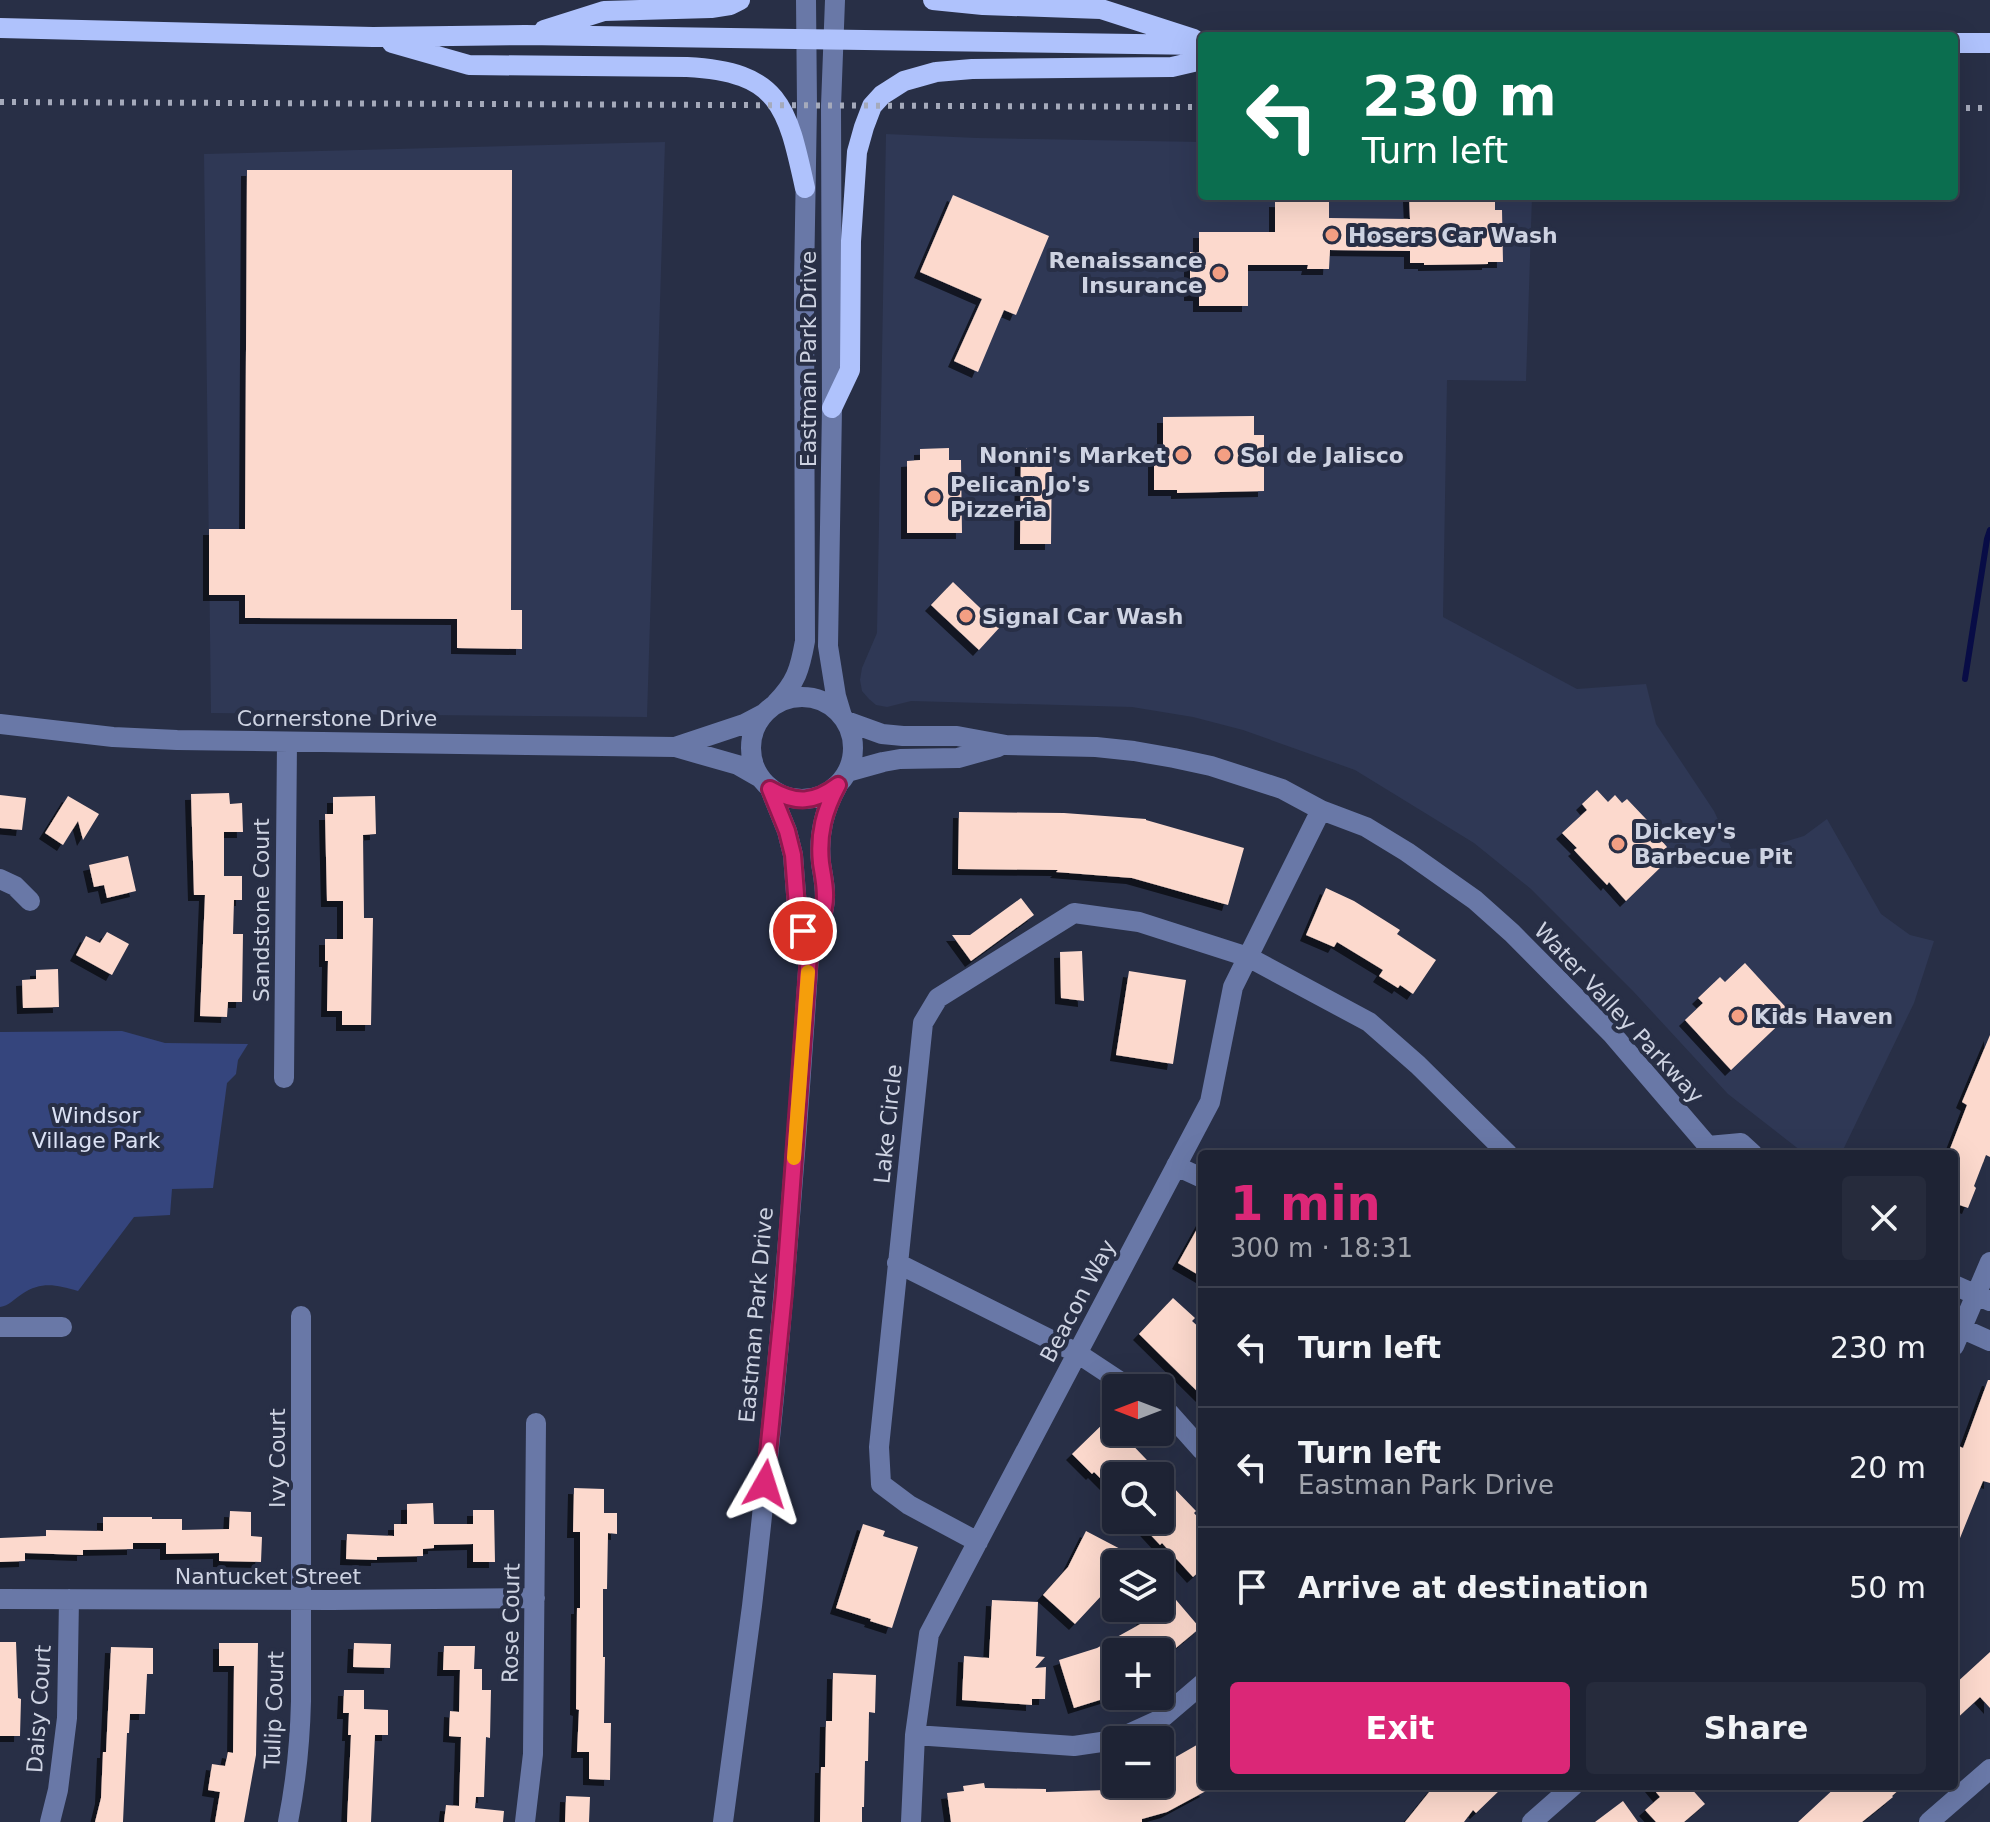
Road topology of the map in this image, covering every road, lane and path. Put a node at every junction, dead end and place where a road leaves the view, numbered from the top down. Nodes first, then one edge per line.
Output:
1 (740, 0) edge
2 (806, 0) edge
3 (835, 0) edge
4 (933, 0) edge
5 (0, 28) edge
6 (525, 35) junction
7 (373, 37) junction
8 (806, 40) junction
9 (833, 41) junction
10 (1198, 42) edge
11 (1198, 43) edge
12 (1958, 43) edge
13 (1990, 43) edge
14 (1198, 61) edge
15 (805, 188) junction
16 (832, 408) junction
17 (770, 709) junction
18 (844, 718) junction
19 (0, 724) edge
20 (287, 742) junction
21 (1006, 745) junction
22 (675, 747) junction
23 (843, 779) junction
24 (765, 783) junction
25 (1321, 810) junction
26 (0, 879) edge
27 (30, 901) dead end
28 (809, 955) junction
29 (1248, 957) junction
30 (284, 1078) dead end
31 (1504, 1150) edge
32 (1706, 1150) edge
33 (1711, 1150) edge
34 (1749, 1150) edge
35 (1176, 1166) junction
36 (1198, 1176) edge
37 (1990, 1262) edge
38 (897, 1263) junction
39 (1958, 1287) edge
40 (1983, 1298) edge
41 (301, 1316) dead end
42 (0, 1327) edge
43 (62, 1327) dead end
44 (1958, 1330) edge
45 (1958, 1333) edge
46 (1990, 1341) edge
47 (1077, 1353) junction
48 (1109, 1374) edge
49 (1174, 1419) edge
50 (536, 1423) dead end
51 (1198, 1446) edge
52 (978, 1542) junction
53 (535, 1598) junction
54 (0, 1599) edge
55 (69, 1599) junction
56 (301, 1600) junction
57 (1198, 1687) edge
58 (915, 1735) junction
59 (1990, 1769) edge
60 (1568, 1790) edge
61 (50, 1822) edge
62 (288, 1822) edge
63 (525, 1822) edge
64 (723, 1822) edge
65 (911, 1822) edge
66 (1532, 1822) edge
67 (1929, 1822) edge

1 - 6 main road
2 - 8 street, Eastman Park Drive
3 - 9 street, Eastman Park Drive
4 - 10 main road
5 - 7 main road
6 - 7 main road
6 - 8 main road
7 - 15 main road
8 - 9 main road
8 - 15 street, Eastman Park Drive
9 - 11 main road
9 - 16 street, Eastman Park Drive
12 - 13 main road
14 - 16 main road
15 - 17 street, Eastman Park Drive
16 - 18 street, Eastman Park Drive
17 - 18 street
17 - 22 street, Cornerstone Drive
17 - 24 street
18 - 21 street, Water Valley Parkway
18 - 23 street
19 - 20 street, Cornerstone Drive
20 - 22 street, Cornerstone Drive
20 - 30 street, Sandstone Court
21 - 23 street, Water Valley Parkway
21 - 25 street, Water Valley Parkway
22 - 24 street, Cornerstone Drive
23 - 24 street
23 - 28 street, Eastman Park Drive
24 - 28 street, Eastman Park Drive
25 - 29 street, Beacon Way
25 - 32 street, Water Valley Parkway
26 - 27 street
28 - 64 street, Eastman Park Drive
29 - 31 street, Lake Circle
29 - 35 street, Beacon Way
29 - 38 street, Lake Circle
33 - 34 street, Water Valley Parkway
35 - 36 street
35 - 47 street, Beacon Way
37 - 40 street
38 - 47 street
38 - 52 street, Lake Circle
39 - 40 street
40 - 44 street
41 - 56 street, Ivy Court
42 - 43 street
45 - 46 street
47 - 48 street
47 - 52 street, Beacon Way
49 - 51 street
50 - 53 street, Rose Court
52 - 58 street, Beacon Way
53 - 56 street, Nantucket Street
53 - 63 street, Rose Court
54 - 55 street, Nantucket Street
55 - 56 street, Nantucket Street
55 - 61 street, Daisy Court
56 - 62 street, Tulip Court
57 - 58 street
58 - 65 street, Beacon Way
59 - 67 street
60 - 66 street

